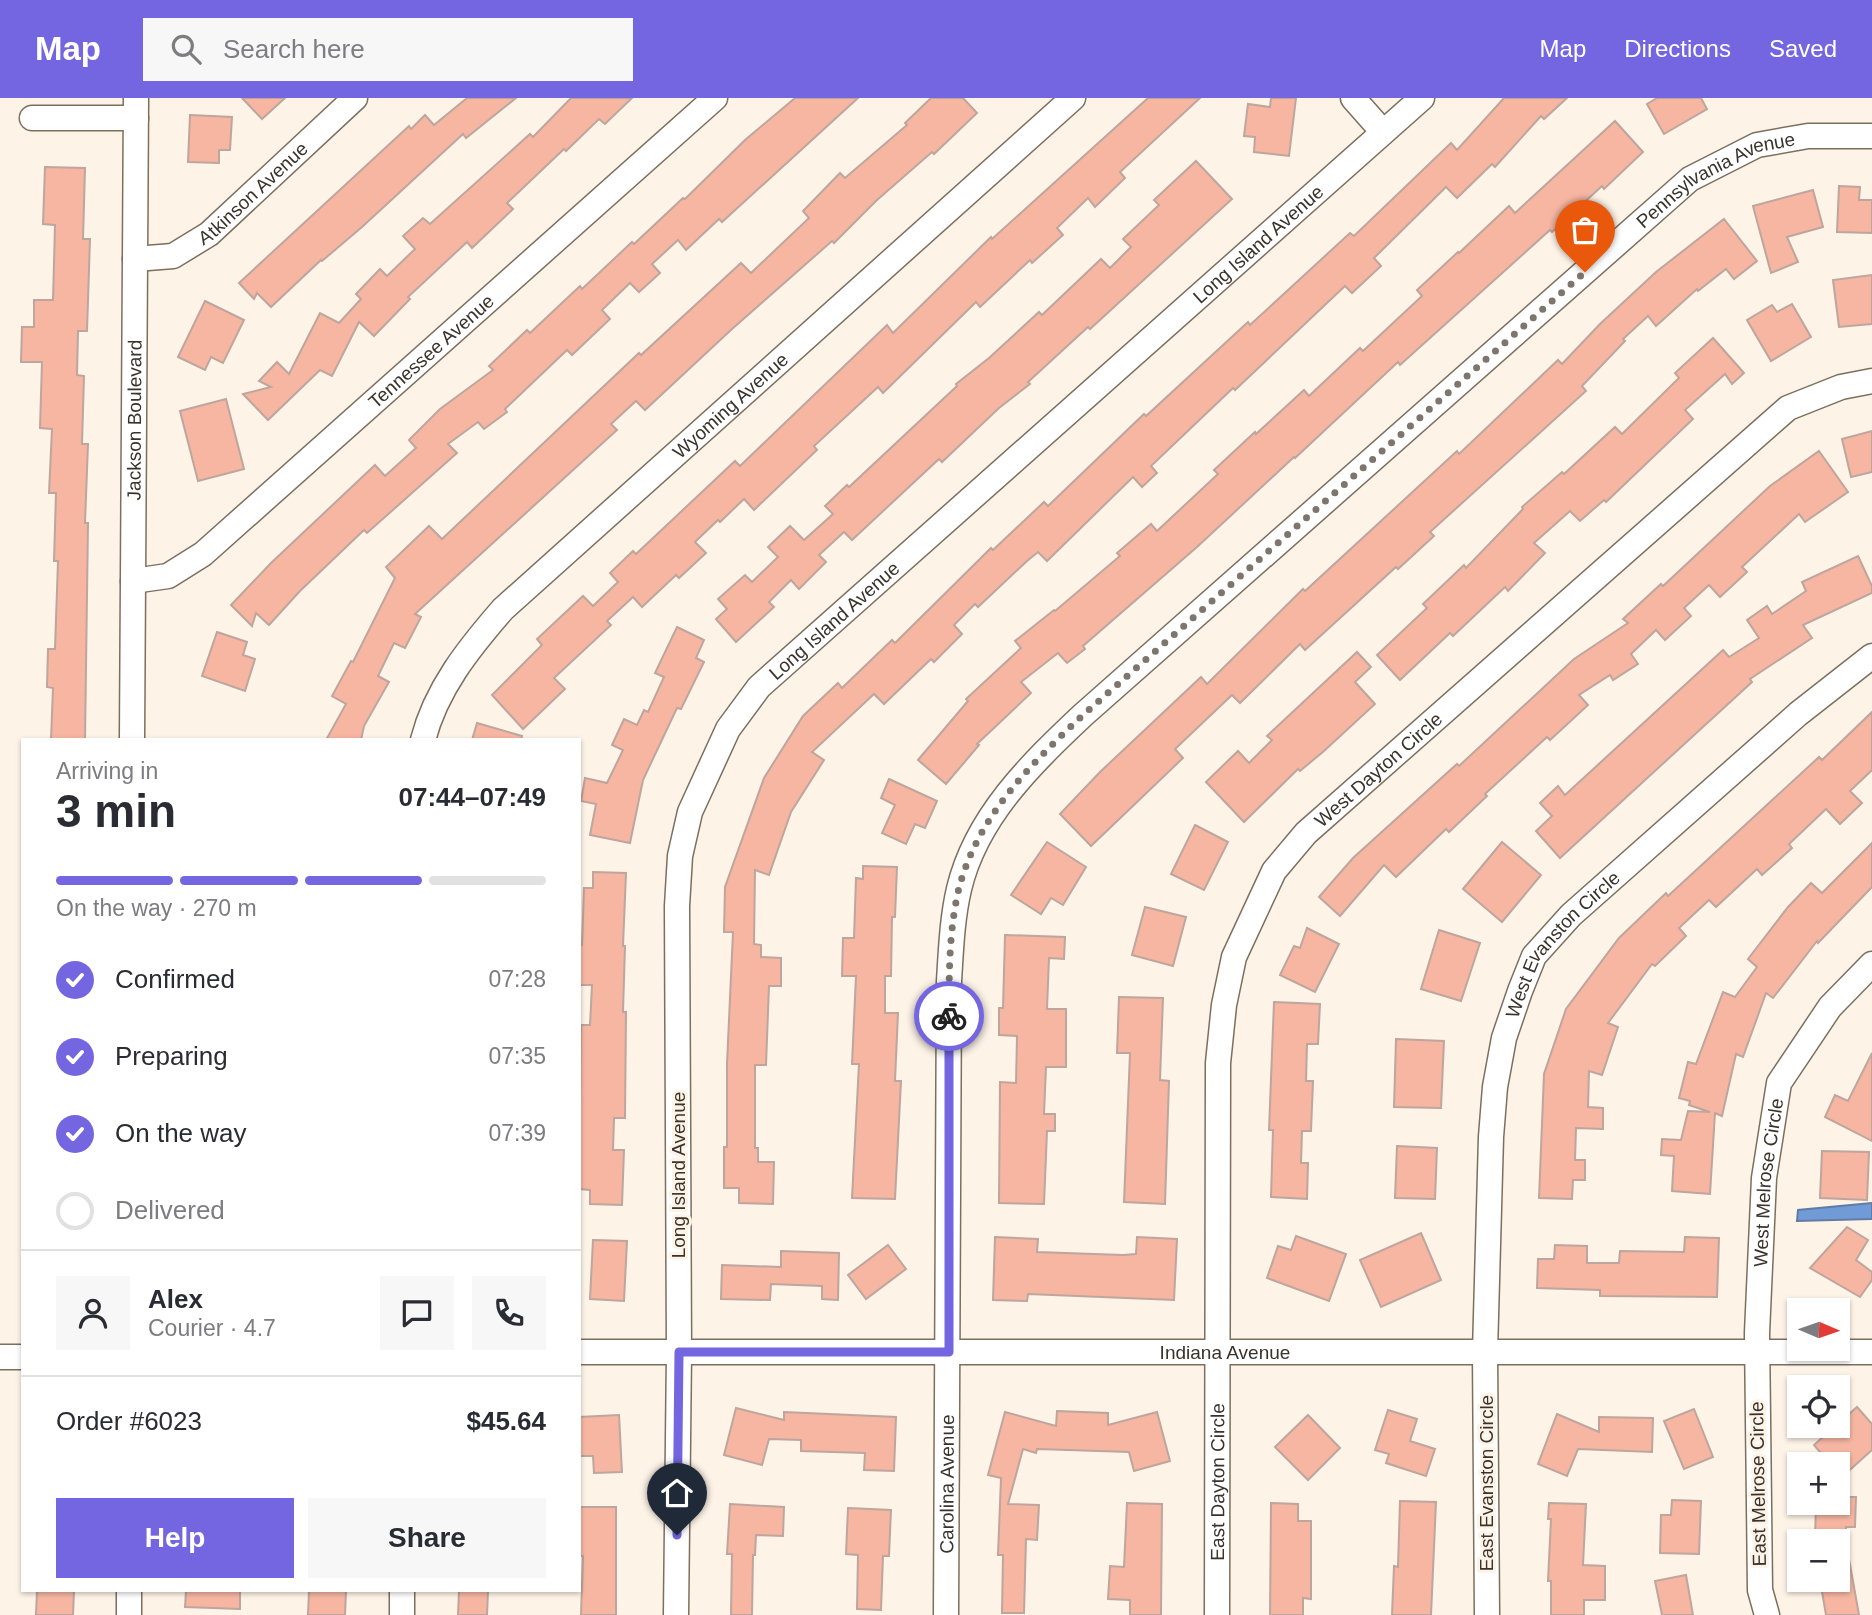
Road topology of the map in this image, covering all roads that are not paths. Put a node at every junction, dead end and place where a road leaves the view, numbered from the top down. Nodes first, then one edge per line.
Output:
1 (355, 98) edge
2 (715, 98) edge
3 (1073, 98) edge
4 (1353, 98) edge
5 (1422, 98) edge
6 (136, 108) edge
7 (32, 118) dead end
8 (1383, 132) junction
9 (1872, 136) edge
10 (135, 259) junction
11 (1872, 382) edge
12 (133, 581) junction
13 (1872, 656) edge
14 (132, 738) edge
15 (425, 738) edge
16 (1872, 964) edge
17 (1217, 1350) junction
18 (581, 1352) edge
19 (679, 1352) junction
20 (949, 1352) junction
21 (1485, 1352) junction
22 (1756, 1352) junction
23 (1872, 1352) edge
24 (0, 1357) edge
25 (21, 1357) edge
26 (129, 1592) edge
27 (402, 1592) edge
28 (129, 1615) edge
29 (402, 1615) edge
30 (676, 1615) edge
31 (946, 1615) edge
32 (1216, 1615) edge
33 (1487, 1615) edge
34 (1767, 1615) edge

1 - 10 street, Atkinson Avenue
2 - 12 street, Tennessee Avenue
3 - 15 street, Wyoming Avenue
4 - 8 street
5 - 8 street, Long Island Avenue
6 - 7 street
6 - 10 street, Jackson Boulevard
8 - 19 street, Long Island Avenue
9 - 20 street, Pennsylvania Avenue
10 - 12 street, Jackson Boulevard
11 - 17 street, West Dayton Circle
12 - 14 street, Jackson Boulevard
13 - 21 street, West Evanston Circle
16 - 22 street, West Melrose Circle
17 - 20 street, Indiana Avenue
17 - 21 street, Indiana Avenue
17 - 32 street, East Dayton Circle
18 - 19 street, Indiana Avenue
19 - 20 street, Indiana Avenue
19 - 30 street, Long Island Avenue
20 - 31 street, Carolina Avenue
21 - 22 street, Indiana Avenue
21 - 33 street, East Evanston Circle
22 - 23 street, Indiana Avenue
22 - 34 street, East Melrose Circle
24 - 25 street
26 - 28 street
27 - 29 street

